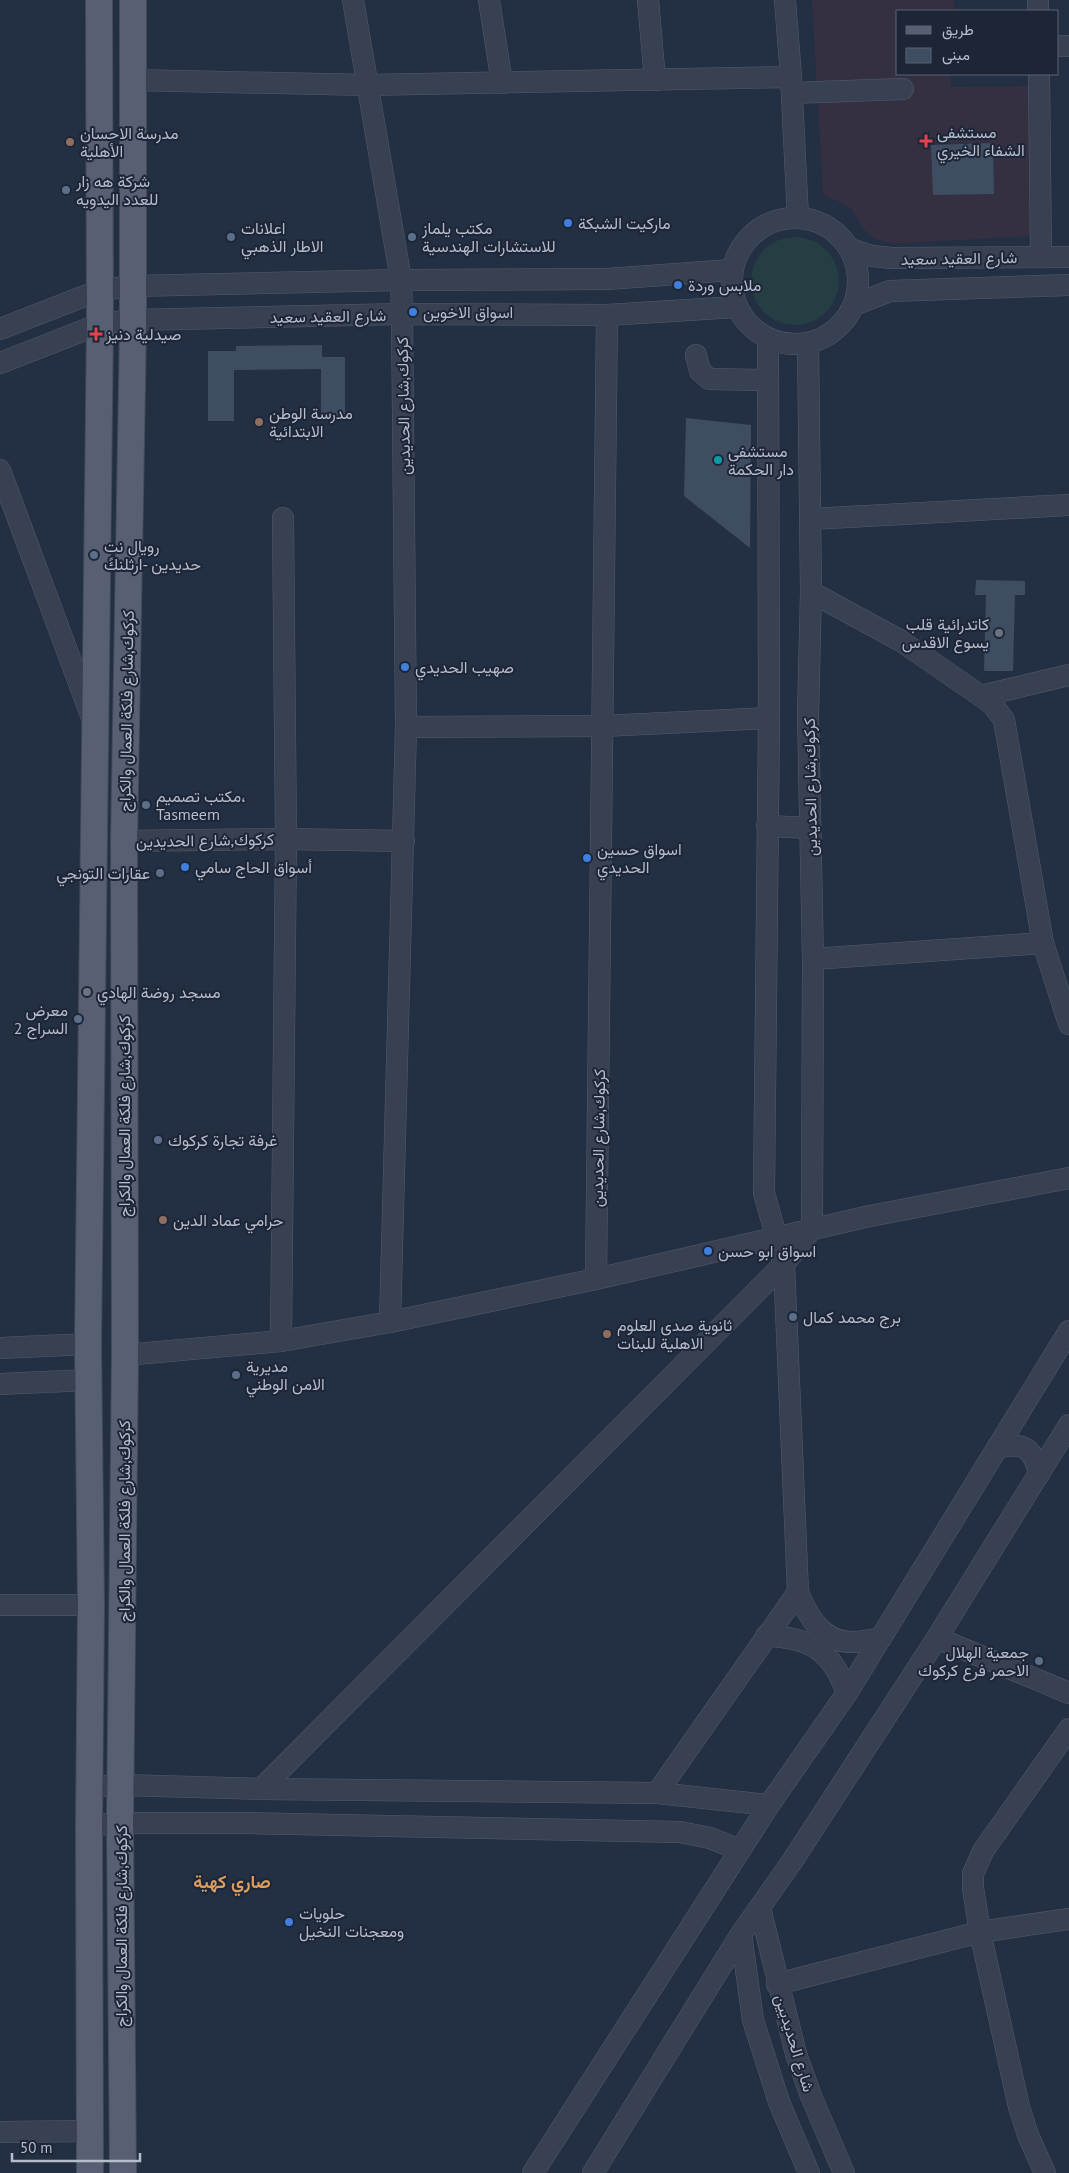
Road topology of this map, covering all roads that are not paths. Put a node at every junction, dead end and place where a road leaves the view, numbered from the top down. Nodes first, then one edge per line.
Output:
1 (99, 0) edge
2 (133, 0) edge
3 (353, 0) edge
4 (489, 0) edge
5 (648, 0) edge
6 (785, 0) edge
7 (1039, 75) edge
8 (133, 80) junction
9 (655, 80) junction
10 (502, 83) junction
11 (367, 85) junction
12 (792, 85) junction
13 (903, 89) dead end
14 (798, 218) junction
15 (850, 249) junction
16 (1041, 257) junction
17 (1069, 257) edge
18 (732, 270) junction
19 (401, 280) junction
20 (1069, 285) edge
21 (133, 286) junction
22 (100, 290) junction
23 (854, 305) junction
24 (736, 307) junction
25 (402, 314) junction
26 (607, 315) junction
27 (133, 320) junction
28 (100, 324) junction
29 (0, 329) edge
30 (768, 340) junction
31 (808, 344) junction
32 (696, 355) dead end
33 (0, 363) edge
34 (768, 380) junction
35 (0, 470) edge
36 (1069, 505) edge
37 (283, 518) dead end
38 (811, 518) junction
39 (811, 592) junction
40 (1069, 675) edge
41 (981, 696) junction
42 (769, 718) junction
43 (603, 726) junction
44 (406, 727) junction
45 (96, 730) junction
46 (768, 826) junction
47 (810, 828) junction
48 (286, 839) junction
49 (124, 841) junction
50 (404, 841) junction
51 (1043, 943) junction
52 (813, 959) junction
53 (1069, 1024) edge
54 (1069, 1178) edge
55 (812, 1230) junction
56 (776, 1238) junction
57 (784, 1264) junction
58 (596, 1279) junction
59 (390, 1322) junction
60 (1069, 1331) edge
61 (282, 1341) junction
62 (88, 1344) junction
63 (0, 1348) edge
64 (125, 1355) junction
65 (88, 1380) junction
66 (0, 1384) edge
67 (1069, 1425) edge
68 (997, 1448) junction
69 (1038, 1474) junction
70 (798, 1592) junction
71 (0, 1605) edge
72 (91, 1605) junction
73 (766, 1636) junction
74 (881, 1638) junction
75 (937, 1638) junction
76 (848, 1693) junction
77 (1069, 1693) edge
78 (1069, 1729) edge
79 (121, 1785) junction
80 (90, 1787) junction
81 (261, 1789) junction
82 (657, 1793) junction
83 (769, 1805) junction
84 (120, 1823) junction
85 (89, 1826) junction
86 (740, 1850) junction
87 (760, 1908) junction
88 (1069, 1919) edge
89 (980, 1932) junction
90 (741, 1934) junction
91 (777, 1984) junction
92 (90, 2131) junction
93 (0, 2132) edge
94 (90, 2173) edge
95 (123, 2173) edge
96 (533, 2173) edge
97 (593, 2173) edge
98 (809, 2173) edge
99 (844, 2173) edge
100 (1045, 2173) edge

1 - 22 main road, كركوك,شارع فلكة العمال والكراج
2 - 8 main road, كركوك,شارع فلكة العمال والكراج
3 - 11 street, كركوك,شارع الحديدين
4 - 10 street
5 - 9 street
6 - 12 street
7 - 16 street
8 - 11 street
8 - 21 main road, كركوك,شارع فلكة العمال والكراج
9 - 10 street
9 - 12 street
10 - 11 street
11 - 19 street, كركوك,شارع الحديدين
12 - 13 street
12 - 14 street
14 - 15 street
14 - 18 street
15 - 16 street, شارع العقيد سعيد
15 - 23 street
16 - 17 street, شارع العقيد سعيد
18 - 19 street, شارع العقيد سعيد
18 - 24 street
19 - 21 street, شارع العقيد سعيد
19 - 25 street, كركوك,شارع الحديدين
20 - 23 street, شارع العقيد سعيد
21 - 22 street, شارع العقيد سعيد
21 - 27 main road, كركوك,شارع فلكة العمال والكراج
22 - 28 main road, كركوك,شارع فلكة العمال والكراج
22 - 29 street, شارع العقيد سعيد
23 - 31 street
24 - 26 street, شارع العقيد سعيد
24 - 30 street
25 - 26 street, شارع العقيد سعيد
25 - 27 street, شارع العقيد سعيد
25 - 44 street, كركوك,شارع الحديدين
26 - 43 street, كركوك,شارع الحديدين
27 - 28 street, شارع العقيد سعيد
27 - 49 main road, كركوك,شارع فلكة العمال والكراج
28 - 33 street, شارع العقيد سعيد
28 - 45 main road, كركوك,شارع فلكة العمال والكراج
30 - 31 street
30 - 34 street
31 - 38 street, كركوك,شارع الحديدين
32 - 34 street
34 - 42 street
35 - 45 street
36 - 38 street
37 - 48 street, كركوك,شارع الحديدين
38 - 39 street, كركوك,شارع الحديدين
39 - 41 street
39 - 47 street, كركوك,شارع الحديدين
40 - 41 street
41 - 51 street
42 - 43 street
42 - 46 street
43 - 44 street
43 - 58 street, كركوك,شارع الحديدين
44 - 50 street, كركوك,شارع الحديدين
45 - 62 main road, كركوك,شارع فلكة العمال والكراج
46 - 47 street
46 - 56 street
47 - 52 street, كركوك,شارع الحديدين
48 - 49 street, كركوك,شارع الحديدين
48 - 50 street, كركوك,شارع الحديدين
48 - 61 street, كركوك,شارع الحديدين
49 - 64 main road, كركوك,شارع فلكة العمال والكراج
50 - 59 street, كركوك,شارع الحديدين
51 - 52 street
51 - 53 street
52 - 55 street, كركوك,شارع الحديدين
54 - 55 street
55 - 56 street
55 - 57 street
56 - 57 street
56 - 58 street
57 - 70 street
57 - 81 street
58 - 59 street
59 - 61 street
60 - 68 street
61 - 64 street
62 - 63 street
62 - 65 main road, كركوك,شارع فلكة العمال والكراج
64 - 79 main road, كركوك,شارع فلكة العمال والكراج
65 - 66 street
65 - 72 main road, كركوك,شارع فلكة العمال والكراج
67 - 69 street
68 - 69 street
68 - 74 street
69 - 75 street
70 - 73 street
70 - 74 street
71 - 72 street
72 - 80 main road, كركوك,شارع فلكة العمال والكراج
73 - 76 street
73 - 82 street
74 - 76 street
75 - 77 street
75 - 87 street
76 - 83 street
78 - 89 street
79 - 80 street
79 - 81 street
79 - 84 main road, كركوك,شارع فلكة العمال والكراج
80 - 85 main road, كركوك,شارع فلكة العمال والكراج
81 - 82 street
82 - 83 street
83 - 86 street
84 - 85 street
84 - 86 street
84 - 95 main road, كركوك,شارع فلكة العمال والكراج
85 - 92 main road, كركوك,شارع فلكة العمال والكراج
86 - 96 street
87 - 90 street
87 - 91 street, شارع الحديديين
88 - 89 street
89 - 91 street
89 - 100 street
90 - 97 street
90 - 98 street, شارع الحديديين
91 - 99 street, شارع الحديديين
92 - 93 street
92 - 94 main road, كركوك,شارع فلكة العمال والكراج

